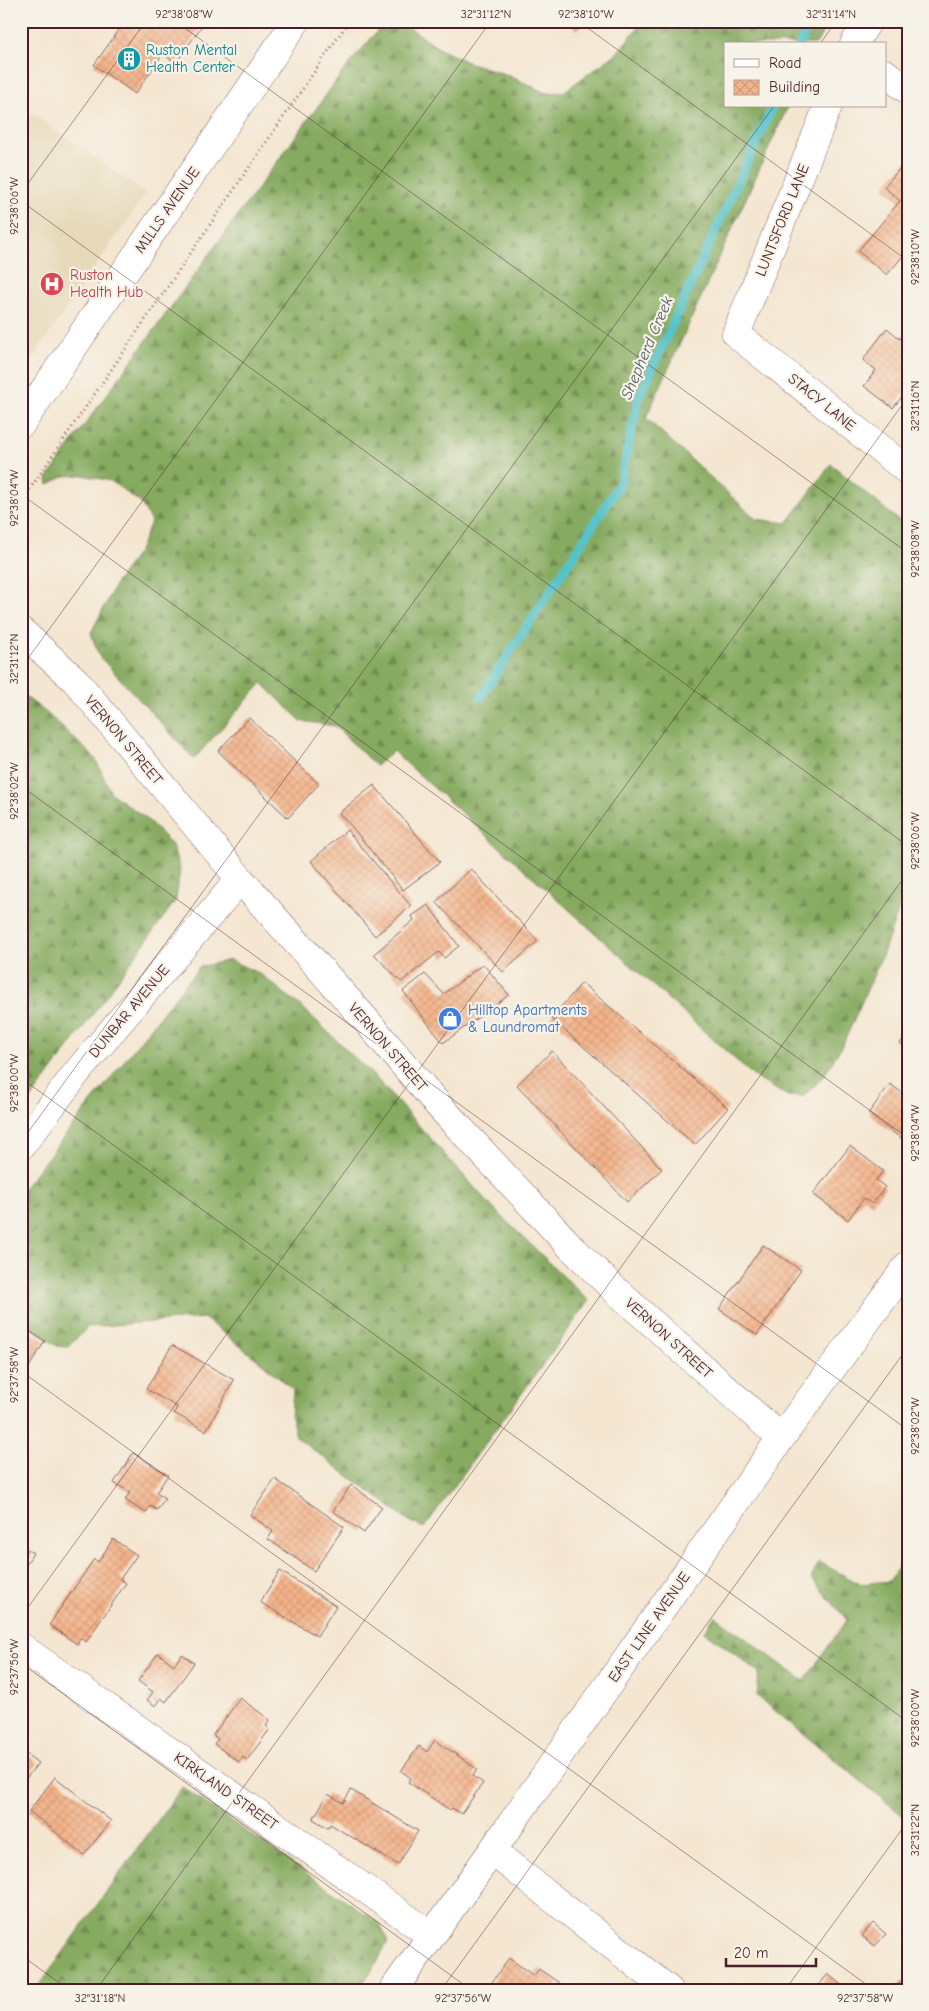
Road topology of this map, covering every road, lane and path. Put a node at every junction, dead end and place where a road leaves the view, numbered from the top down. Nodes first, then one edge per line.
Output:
1 (349, 21) edge
2 (868, 21) edge
3 (292, 26) edge
4 (855, 42) edge
5 (886, 74) edge
6 (908, 90) edge
7 (827, 108) edge
8 (736, 334) joint
9 (21, 424) edge
10 (908, 471) edge
11 (21, 502) edge
12 (21, 631) edge
13 (240, 879) junction
14 (21, 1146) edge
15 (908, 1265) edge
16 (781, 1438) junction
17 (21, 1647) edge
18 (492, 1851) junction
19 (431, 1935) junction
20 (393, 1990) edge
21 (669, 1990) edge

1 - 11 path
2 - 4 street
3 - 9 street, MILLS AVENUE
5 - 6 street
7 - 8 street, LUNTSFORD LANE
8 - 10 street, STACY LANE
12 - 13 street, VERNON STREET
13 - 14 street, DUNBAR AVENUE
13 - 16 street, VERNON STREET
15 - 16 street, EAST LINE AVENUE
16 - 18 street, EAST LINE AVENUE
17 - 19 street, KIRKLAND STREET
18 - 19 street, EAST LINE AVENUE
18 - 21 street
19 - 20 street, EAST LINE AVENUE

